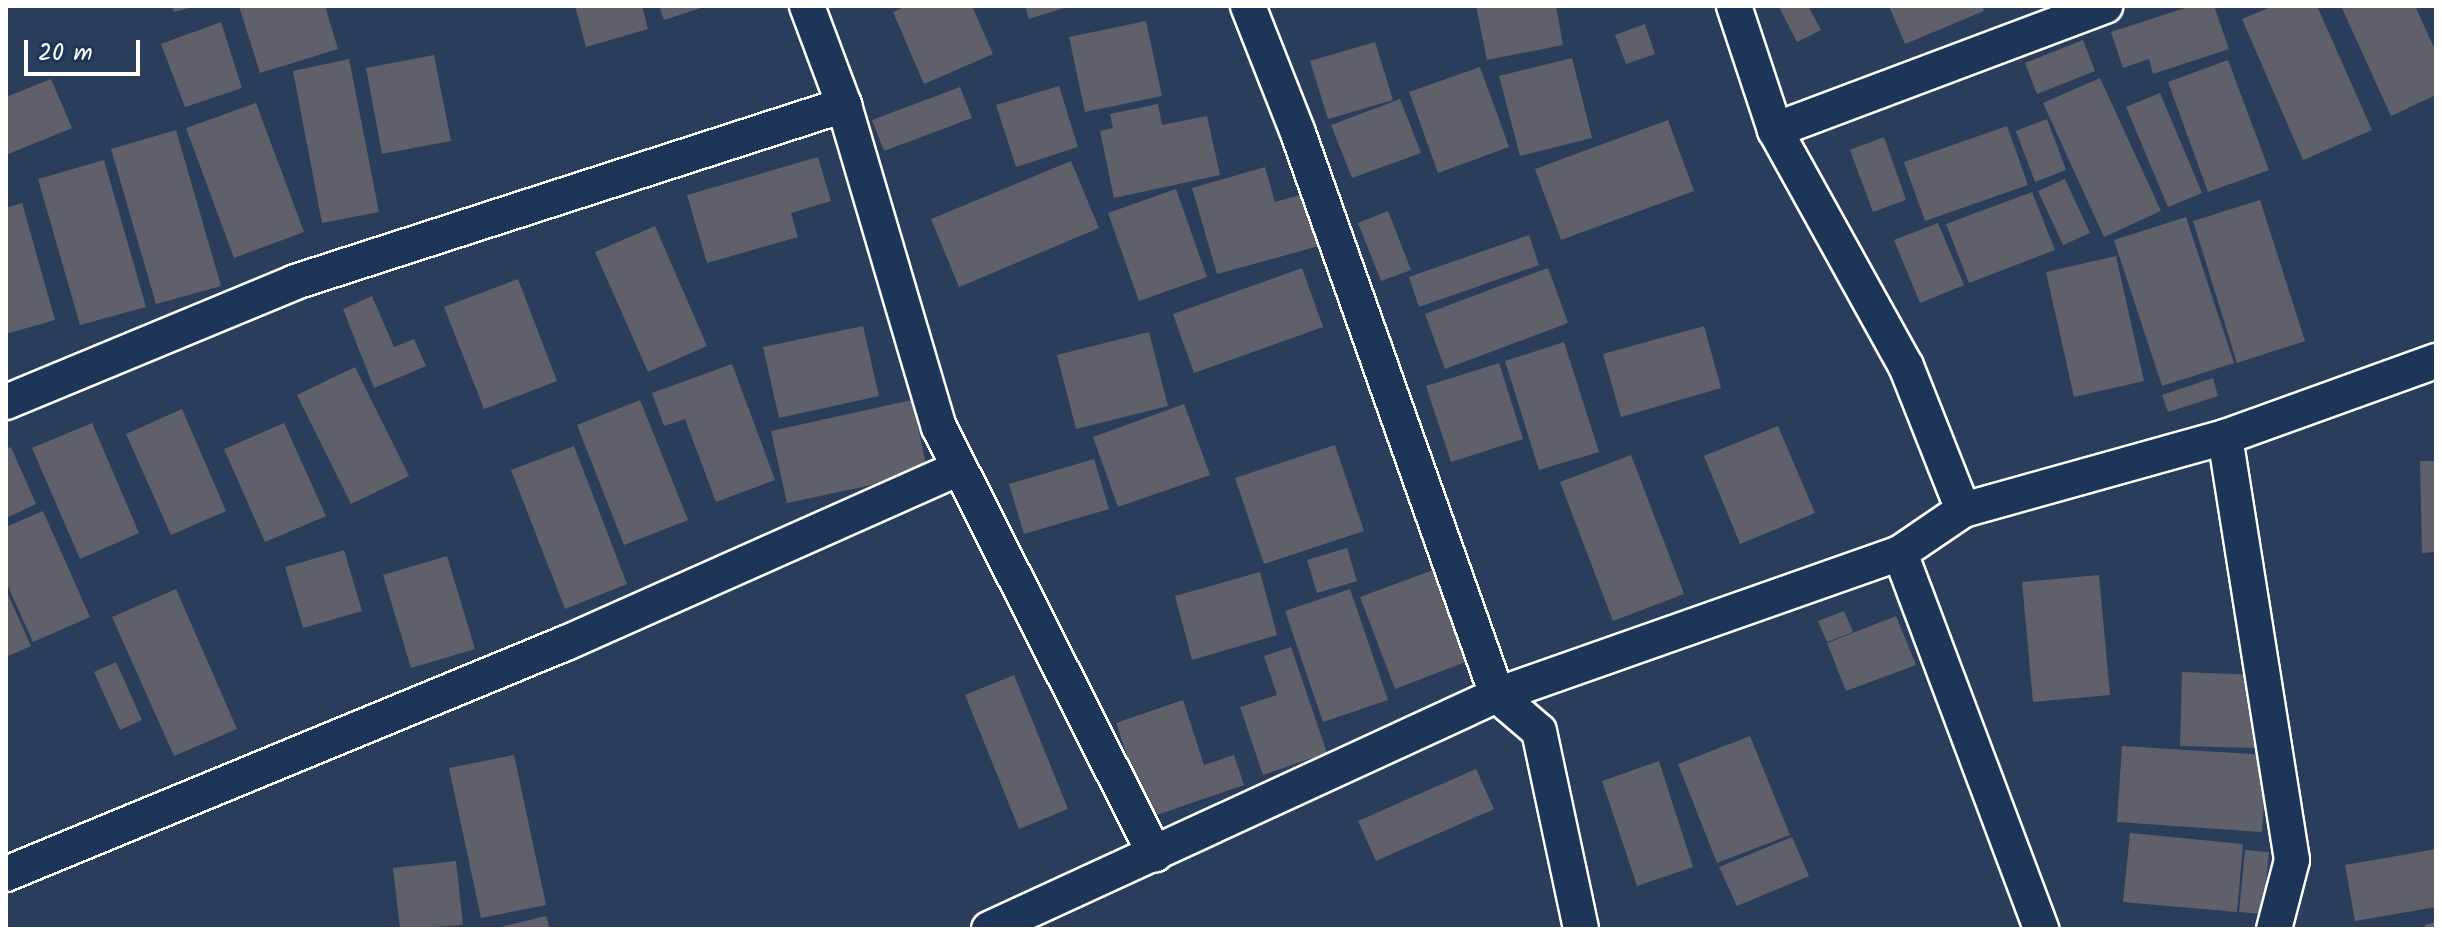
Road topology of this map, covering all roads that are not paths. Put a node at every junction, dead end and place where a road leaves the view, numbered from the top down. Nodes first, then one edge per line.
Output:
1 (807, 6) edge
2 (1248, 6) edge
3 (1734, 6) edge
4 (2105, 6) edge
5 (844, 105) junction
6 (1775, 130) junction
7 (2436, 361) edge
8 (6, 402) edge
9 (2225, 437) junction
10 (959, 468) junction
11 (1963, 510) junction
12 (1900, 553) junction
13 (1497, 695) junction
14 (1155, 854) junction
15 (6, 874) edge
16 (989, 929) edge
17 (1581, 929) edge
18 (2041, 929) edge
19 (2274, 929) edge

1 - 5 street
2 - 13 street
3 - 6 street
4 - 6 street
5 - 8 street
5 - 10 street
6 - 11 street
7 - 9 street
9 - 11 street
9 - 19 street
10 - 14 street
10 - 15 street
11 - 12 street
12 - 13 street
12 - 18 street
13 - 14 street
13 - 17 street
14 - 16 street

